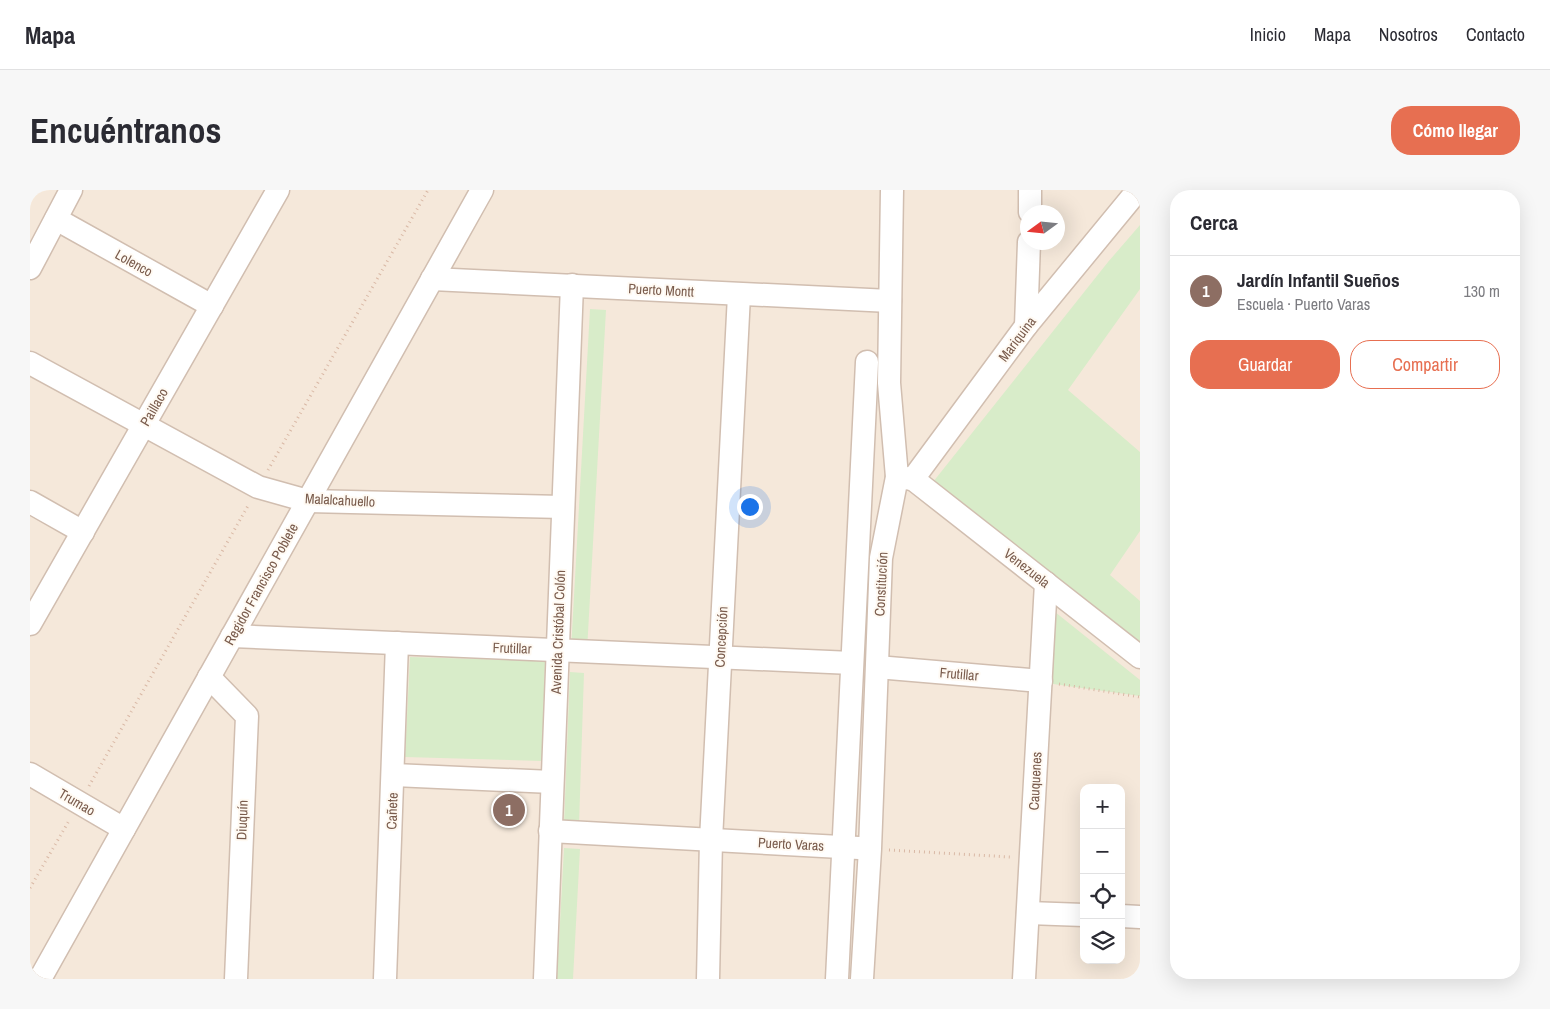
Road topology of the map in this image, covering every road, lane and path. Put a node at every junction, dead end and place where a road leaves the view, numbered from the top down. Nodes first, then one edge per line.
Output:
1 (71, 190) edge
2 (428, 190) edge
3 (482, 190) edge
4 (892, 190) edge
5 (1030, 190) edge
6 (1138, 190) edge
7 (269, 193) edge
8 (1030, 205) edge
9 (56, 219) junction
10 (1029, 250) edge
11 (30, 268) edge
12 (432, 279) junction
13 (572, 286) junction
14 (739, 294) junction
15 (890, 302) junction
16 (212, 306) junction
17 (1026, 326) junction
18 (867, 362) dead end
19 (30, 363) edge
20 (144, 425) junction
21 (905, 478) junction
22 (258, 487) junction
23 (308, 501) junction
24 (30, 502) edge
25 (563, 507) junction
26 (82, 532) junction
27 (1046, 583) junction
28 (30, 624) edge
29 (232, 636) junction
30 (397, 644) junction
31 (558, 650) junction
32 (720, 657) junction
33 (1140, 657) edge
34 (852, 663) junction
35 (877, 666) junction
36 (209, 677) junction
37 (1041, 681) junction
38 (1140, 697) edge
39 (30, 774) edge
40 (394, 775) junction
41 (552, 782) junction
42 (79, 803) junction
43 (124, 829) junction
44 (550, 831) junction
45 (711, 840) junction
46 (843, 847) junction
47 (870, 849) junction
48 (1031, 858) junction
49 (30, 888) edge
50 (1028, 913) junction
51 (1080, 915) edge
52 (1125, 916) edge
53 (1140, 917) edge
54 (39, 977) edge
55 (236, 979) edge
56 (386, 979) edge
57 (545, 979) edge
58 (708, 979) edge
59 (838, 979) edge
60 (862, 979) edge
61 (1024, 979) edge

1 - 9 street
2 - 22 path
3 - 12 street, Regidor Francisco Poblete
4 - 15 street, Constitución
5 - 8 street
6 - 17 street, Mariquina
7 - 16 street, Paillaco
9 - 11 street
9 - 16 street, Lolenco
10 - 17 street
12 - 13 street, Puerto Montt
12 - 23 street, Regidor Francisco Poblete
13 - 14 street, Puerto Montt
13 - 25 street, Avenida Cristóbal Colón
14 - 15 street, Puerto Montt
14 - 32 street, Concepción
15 - 21 street, Constitución
16 - 20 street, Paillaco
17 - 21 street, Mariquina
18 - 34 street, Constitución
19 - 20 street, Malalcahuello
20 - 22 street, Malalcahuello
20 - 26 street, Paillaco
21 - 27 street, Venezuela
21 - 35 street, Constitución
22 - 23 street, Malalcahuello
22 - 42 path
23 - 25 street, Malalcahuello
23 - 29 street, Regidor Francisco Poblete
24 - 26 street
25 - 31 street, Avenida Cristóbal Colón
26 - 28 street, Paillaco
27 - 33 street, Venezuela
27 - 37 street, Cauquenes
29 - 30 street, Frutillar
29 - 36 street, Regidor Francisco Poblete
30 - 31 street, Frutillar
30 - 40 street, Cañete
31 - 32 street, Frutillar
31 - 41 street, Avenida Cristóbal Colón
32 - 34 street, Frutillar
32 - 45 street, Concepción
34 - 46 street, Constitución
35 - 37 street, Frutillar
35 - 47 street, Constitución
36 - 43 street, Regidor Francisco Poblete
36 - 55 street, Diuquín
37 - 38 path
37 - 48 street, Cauquenes
39 - 42 street, Trumao
40 - 41 street
40 - 56 street, Cañete
41 - 44 street, Avenida Cristóbal Colón
42 - 43 street, Trumao
42 - 49 path
43 - 54 street, Regidor Francisco Poblete
44 - 45 street, Puerto Varas
44 - 57 street, Avenida Cristóbal Colón
45 - 46 street, Puerto Varas
45 - 58 street, Concepción
46 - 47 street, Puerto Varas
46 - 59 street, Constitución
47 - 48 path
47 - 60 street, Constitución
48 - 50 street, Cauquenes
50 - 51 street
50 - 61 street, Cauquenes
52 - 53 street

